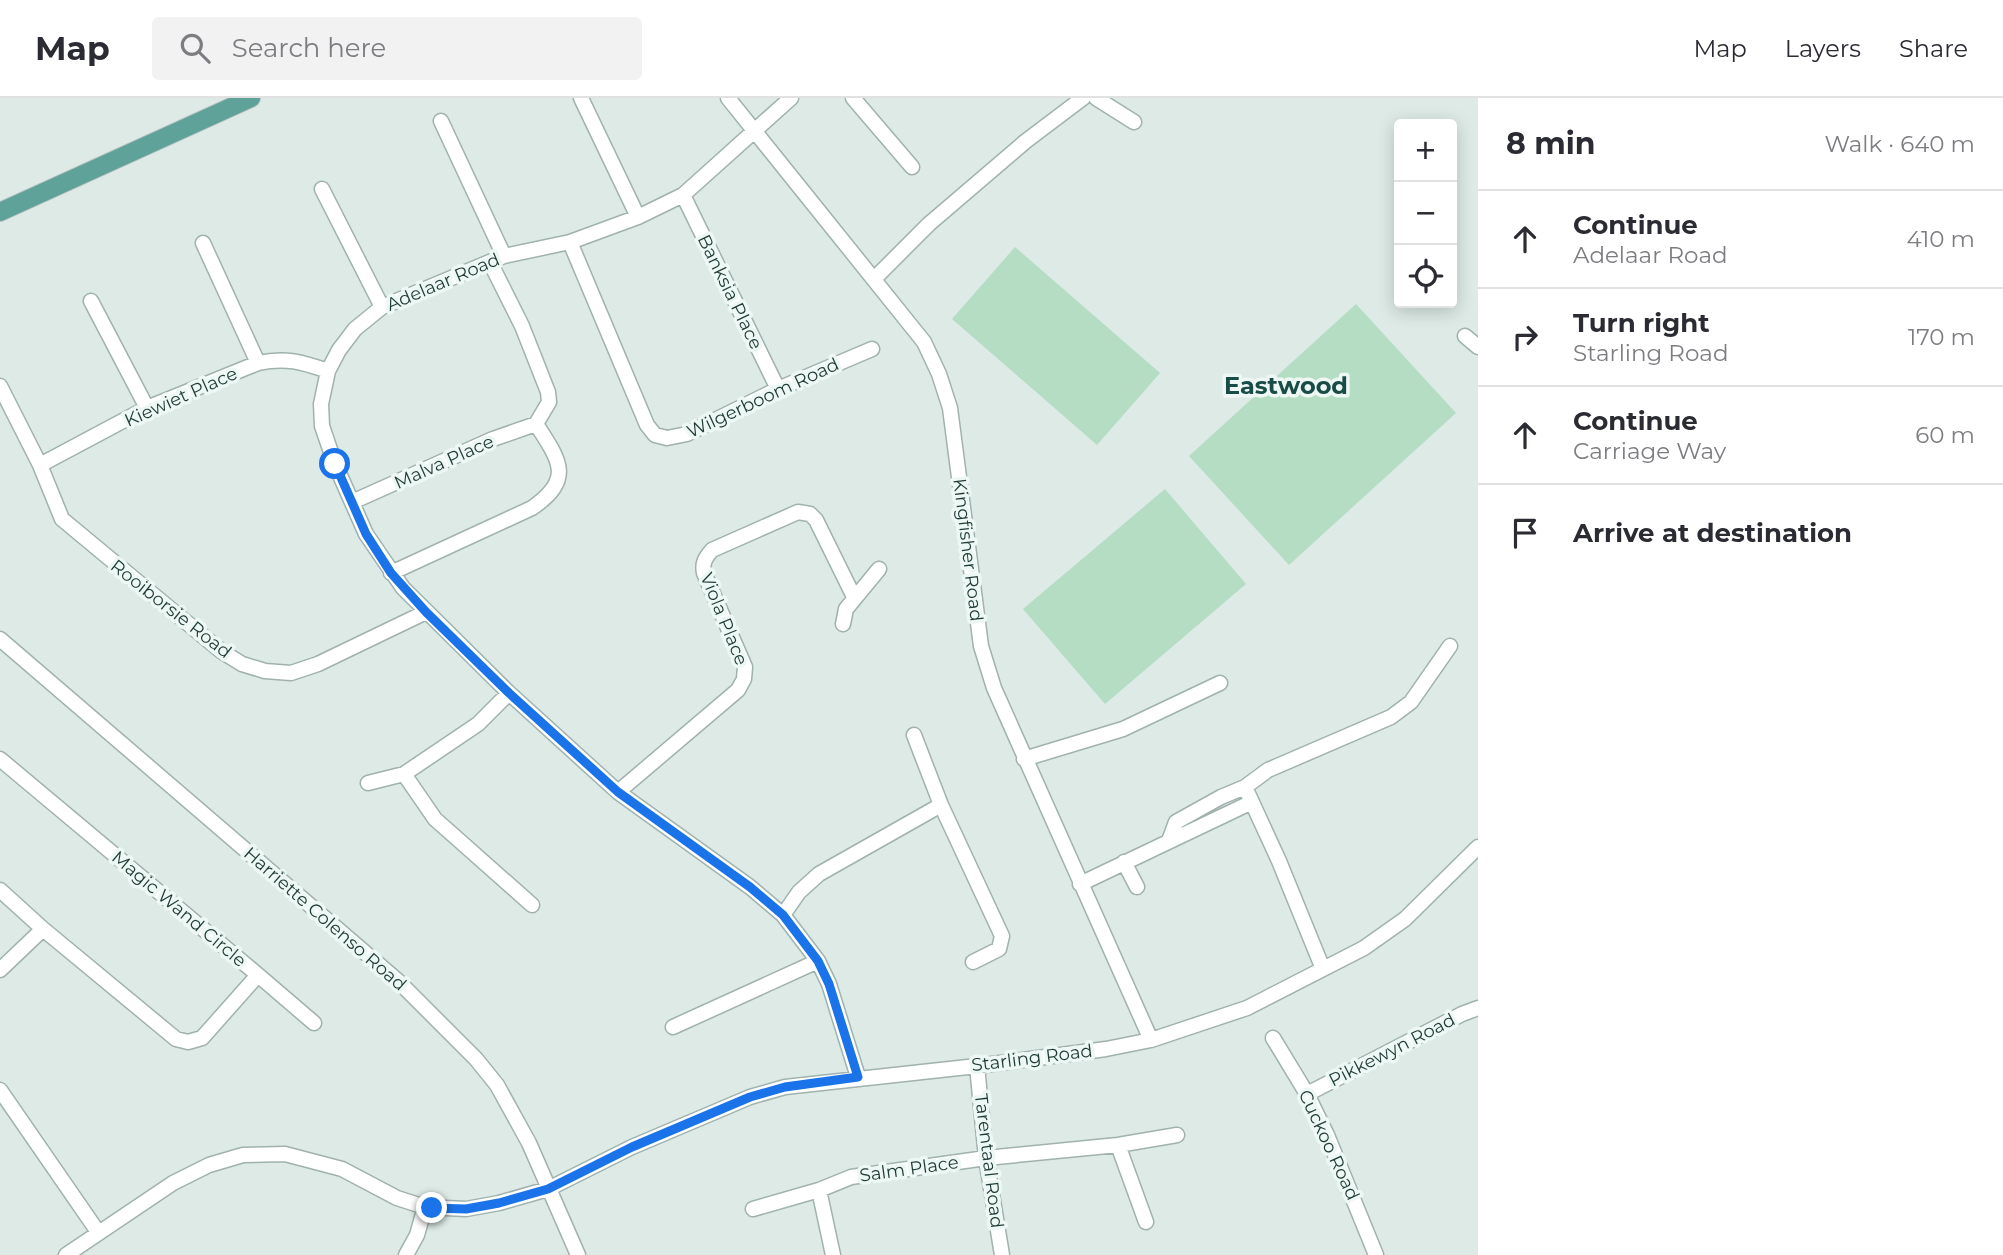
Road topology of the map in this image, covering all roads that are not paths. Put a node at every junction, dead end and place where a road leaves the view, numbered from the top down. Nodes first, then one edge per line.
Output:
1 (251, 98) edge
2 (582, 98) edge
3 (727, 98) edge
4 (791, 98) edge
5 (853, 98) edge
6 (1083, 98) edge
7 (1096, 98) edge
8 (441, 121) dead end
9 (1135, 122) dead end
10 (754, 131) junction
11 (912, 167) dead end
12 (321, 189) dead end
13 (683, 195) junction
14 (0, 212) edge
15 (638, 217) junction
16 (570, 242) junction
17 (203, 243) dead end
18 (497, 259) junction
19 (874, 279) junction
20 (91, 301) dead end
21 (382, 307) junction
22 (1465, 336) dead end
23 (1478, 347) edge
24 (872, 349) dead end
25 (258, 363) junction
26 (328, 371) junction
27 (0, 386) edge
28 (778, 388) junction
29 (147, 408) junction
30 (536, 424) junction
31 (40, 465) junction
32 (352, 502) junction
33 (879, 569) dead end
34 (391, 573) junction
35 (854, 597) junction
36 (426, 612) junction
37 (843, 624) dead end
38 (0, 639) edge
39 (1450, 646) dead end
40 (1220, 683) dead end
41 (509, 693) junction
42 (914, 735) dead end
43 (0, 759) edge
44 (1024, 759) junction
45 (404, 774) junction
46 (368, 783) dead end
47 (1245, 787) junction
48 (618, 792) junction
49 (1252, 802) junction
50 (941, 805) junction
51 (1169, 841) junction
52 (1478, 847) edge
53 (1124, 862) junction
54 (1080, 884) junction
55 (1137, 887) dead end
56 (0, 890) edge
57 (532, 905) dead end
58 (783, 915) junction
59 (43, 929) junction
60 (818, 961) junction
61 (973, 962) dead end
62 (1323, 969) junction
63 (0, 970) edge
64 (258, 975) junction
65 (1478, 1008) edge
66 (314, 1023) dead end
67 (673, 1027) dead end
68 (1273, 1038) dead end
69 (1152, 1040) junction
70 (977, 1066) junction
71 (858, 1077) junction
72 (0, 1090) edge
73 (1307, 1094) junction
74 (1177, 1135) dead end
75 (1118, 1145) junction
76 (986, 1158) junction
77 (548, 1189) junction
78 (819, 1191) junction
79 (425, 1207) junction
80 (753, 1209) dead end
81 (1146, 1222) dead end
82 (98, 1233) junction
83 (66, 1255) edge
84 (407, 1255) edge
85 (578, 1255) edge
86 (833, 1255) edge
87 (1002, 1255) edge
88 (1376, 1255) edge

1 - 14 main road
2 - 15 street
3 - 10 street, Kingfisher Road
4 - 10 street, Adelaar Road
5 - 11 street
6 - 19 street
7 - 9 street
8 - 18 street
10 - 13 street, Adelaar Road
10 - 19 street, Kingfisher Road
12 - 21 street
13 - 15 street, Adelaar Road
13 - 28 street, Banksia Place
15 - 16 street, Adelaar Road
16 - 18 street, Adelaar Road
16 - 28 street, Wilgerboom Road
17 - 25 street
18 - 21 street, Adelaar Road
18 - 30 street
19 - 44 street, Kingfisher Road
20 - 29 street
21 - 26 street, Adelaar Road
22 - 23 street
24 - 28 street, Wilgerboom Road
25 - 26 street, Kiewiet Place
25 - 29 street, Kiewiet Place
26 - 32 street, Adelaar Road
27 - 31 street, Rooiborsie Road
29 - 31 street, Kiewiet Place
30 - 32 street, Malva Place
30 - 34 street
31 - 36 street, Rooiborsie Road
32 - 34 street, Adelaar Road
33 - 35 street
34 - 36 street, Adelaar Road
35 - 37 street
35 - 48 street, Viola Place
36 - 41 street, Adelaar Road
38 - 77 street, Harriette Colenso Road
39 - 47 street
40 - 44 street
41 - 45 street
41 - 48 street, Adelaar Road
42 - 50 street
43 - 64 street, Magic Wand Circle
44 - 54 street, Kingfisher Road
45 - 46 street
45 - 57 street
47 - 49 street
47 - 51 street
48 - 58 street, Adelaar Road
49 - 51 street
49 - 62 street
50 - 58 street
50 - 61 street
51 - 53 street
52 - 62 street, Starling Road
53 - 54 street
53 - 55 street
54 - 69 street, Kingfisher Road
56 - 59 street, Magic Wand Circle
58 - 60 street, Adelaar Road
59 - 63 street
59 - 64 street, Magic Wand Circle
60 - 67 street
60 - 71 street, Adelaar Road
62 - 69 street, Starling Road
64 - 66 street
65 - 73 street, Pikkewyn Road
68 - 73 street, Cuckoo Road
69 - 70 street, Starling Road
70 - 71 street, Starling Road
70 - 76 street, Tarentaal Road
71 - 77 street, Starling Road
72 - 82 street
73 - 88 street, Cuckoo Road
74 - 75 street, Salm Place
75 - 76 street, Salm Place
75 - 81 street
76 - 78 street, Salm Place
76 - 87 street, Tarentaal Road
77 - 79 street, Starling Road
77 - 85 street, Harriette Colenso Road
78 - 80 street, Salm Place
78 - 86 street
79 - 82 street, Starling Road
79 - 84 street
82 - 83 street, Starling Road

